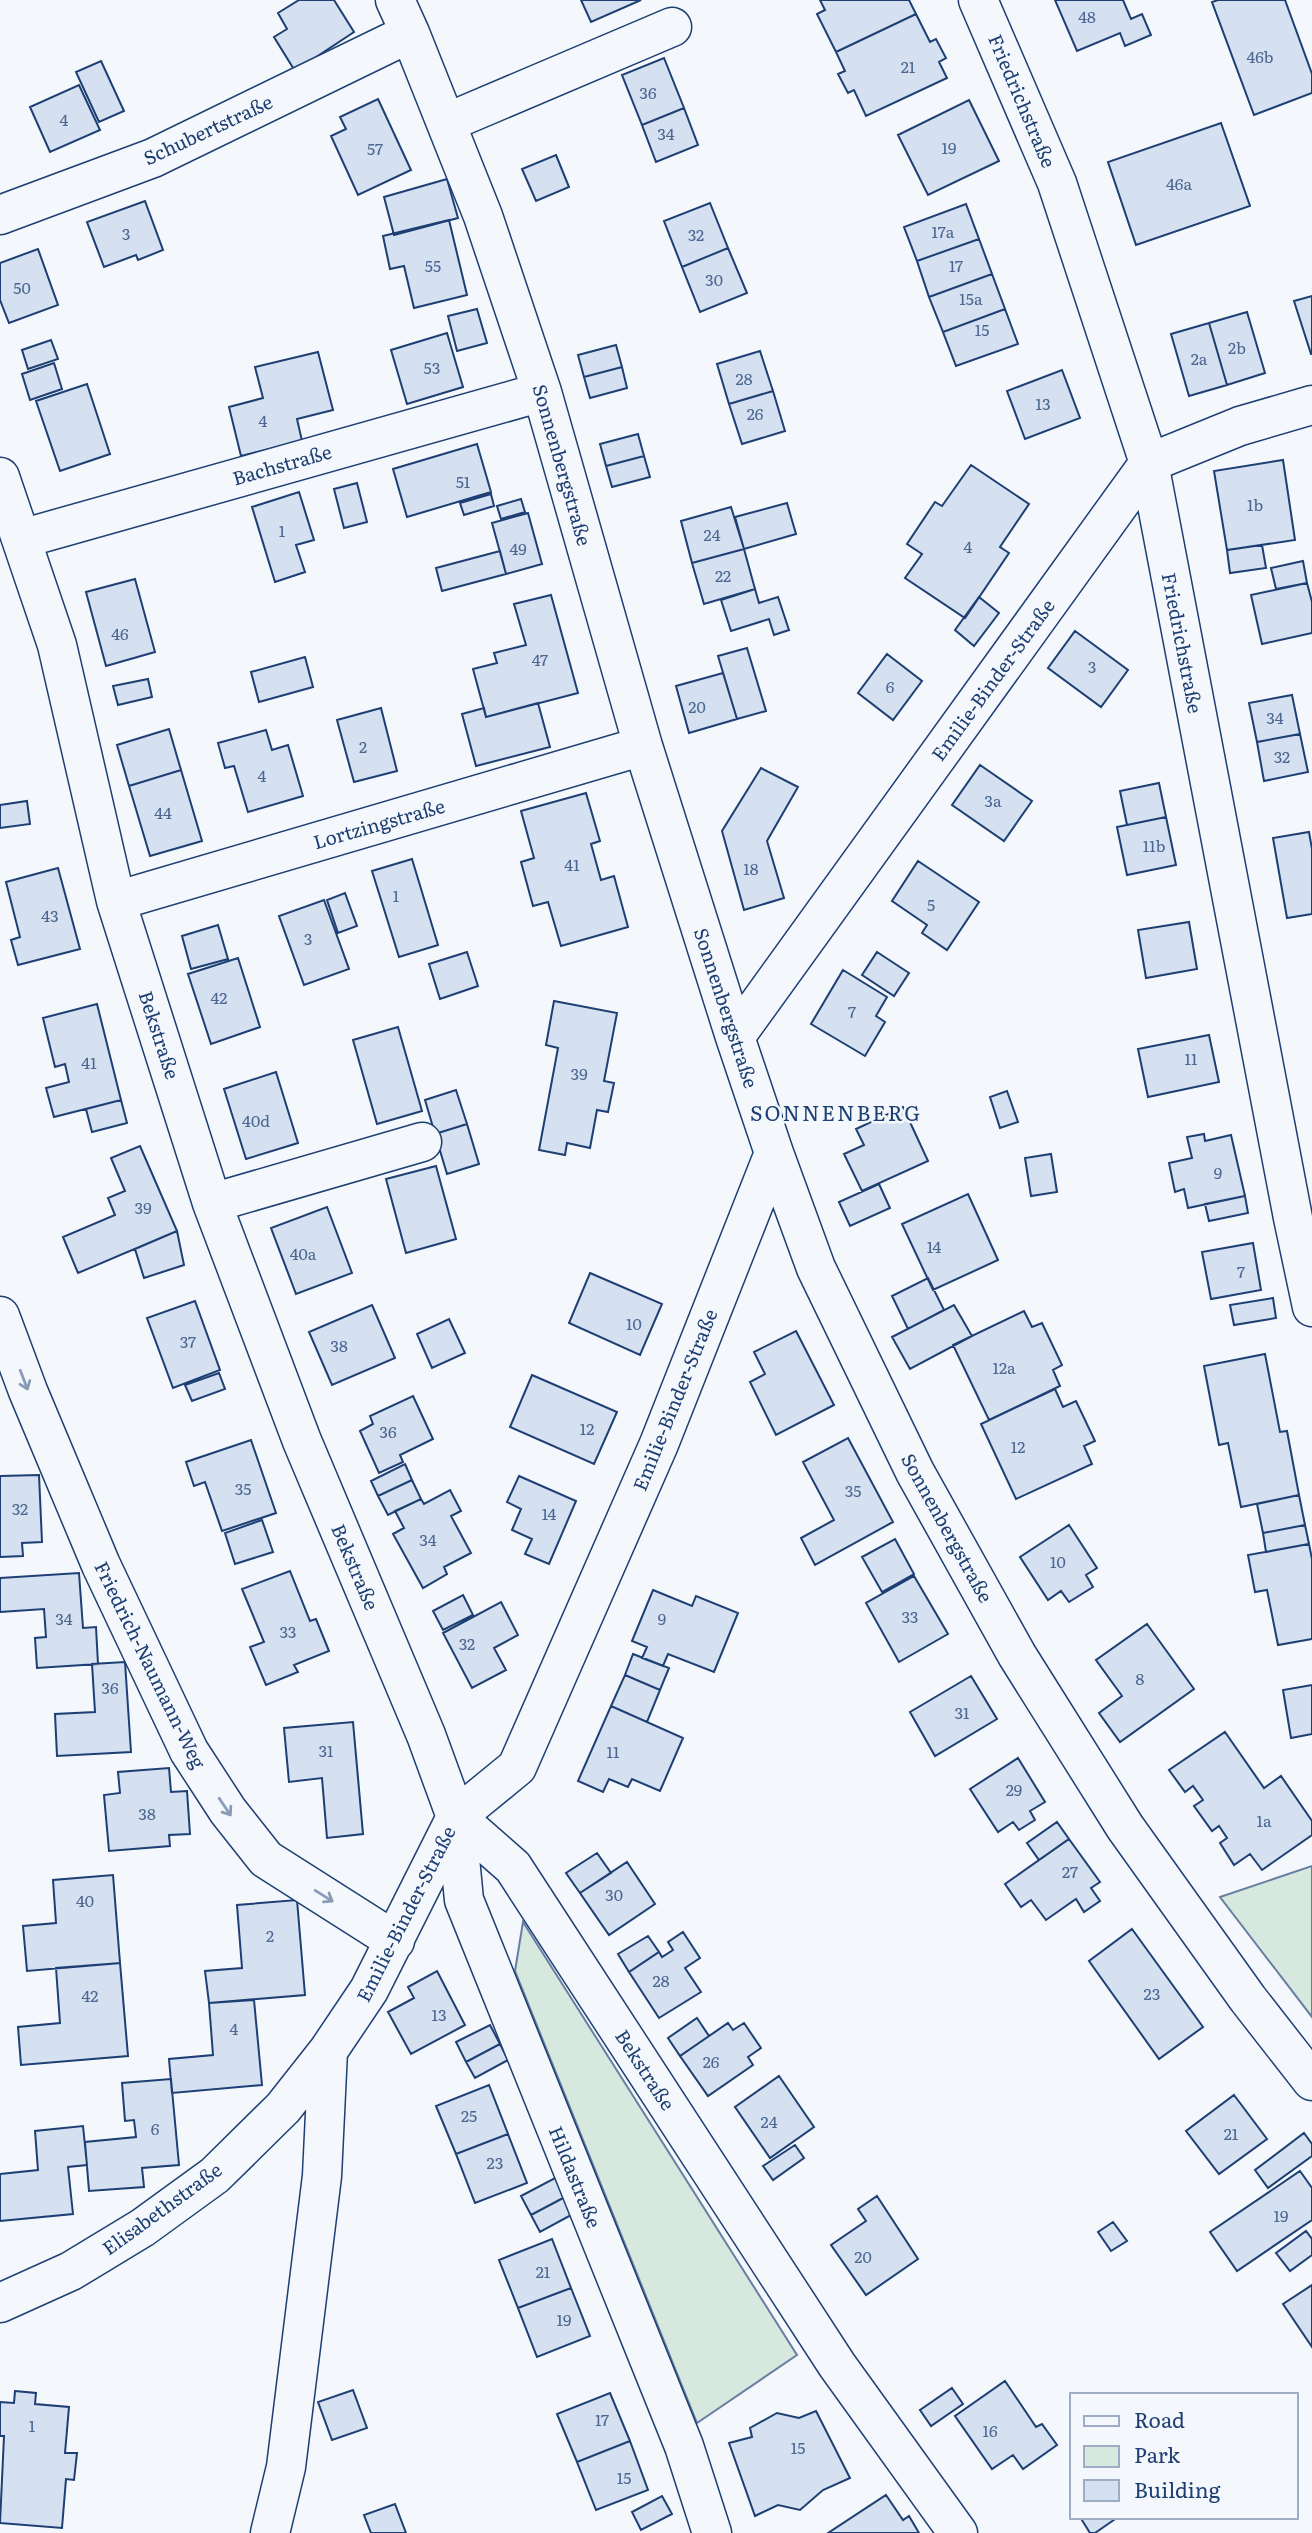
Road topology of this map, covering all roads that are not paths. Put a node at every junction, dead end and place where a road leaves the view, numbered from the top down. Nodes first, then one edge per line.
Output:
1 (978, 0) edge
2 (402, 16) edge
3 (672, 27) dead end
4 (446, 123) junction
5 (0, 215) edge
6 (542, 391) junction
7 (1312, 405) edge
8 (1149, 463) junction
9 (0, 477) edge
10 (21, 539) junction
11 (643, 746) junction
12 (116, 901) junction
13 (735, 1037) junction
14 (422, 1142) dead end
15 (774, 1153) junction
16 (212, 1203) junction
17 (1312, 1307) edge
18 (0, 1316) edge
19 (456, 1817) junction
20 (395, 1941) junction
21 (328, 2051) junction
22 (1312, 2081) edge
23 (0, 2303) edge
24 (271, 2533) edge
25 (712, 2533) edge
26 (958, 2533) edge

1 - 8 street, Friedrichstraße
2 - 4 street, Sonnenbergstraße
2 - 5 street, Schubertstraße
3 - 4 street
4 - 6 street, Sonnenbergstraße
6 - 10 street, Bachstraße
6 - 11 street, Sonnenbergstraße
7 - 8 street
8 - 13 street, Emilie-Binder-Straße
8 - 17 street, Friedrichstraße
9 - 10 street, Bekstraße
10 - 12 street, Bekstraße
11 - 12 street, Lortzingstraße
11 - 13 street, Sonnenbergstraße
12 - 16 street, Bekstraße
13 - 15 street, Sonnenbergstraße
14 - 16 street
15 - 19 street, Emilie-Binder-Straße
15 - 22 street, Sonnenbergstraße
16 - 19 street, Bekstraße
18 -> 20 street, Friedrich-Naumann-Weg
19 - 20 street, Emilie-Binder-Straße
19 - 25 street, Hildastraße
19 - 26 street, Bekstraße
20 - 21 street, Emilie-Binder-Straße
21 - 23 street, Elisabethstraße
21 - 24 street

